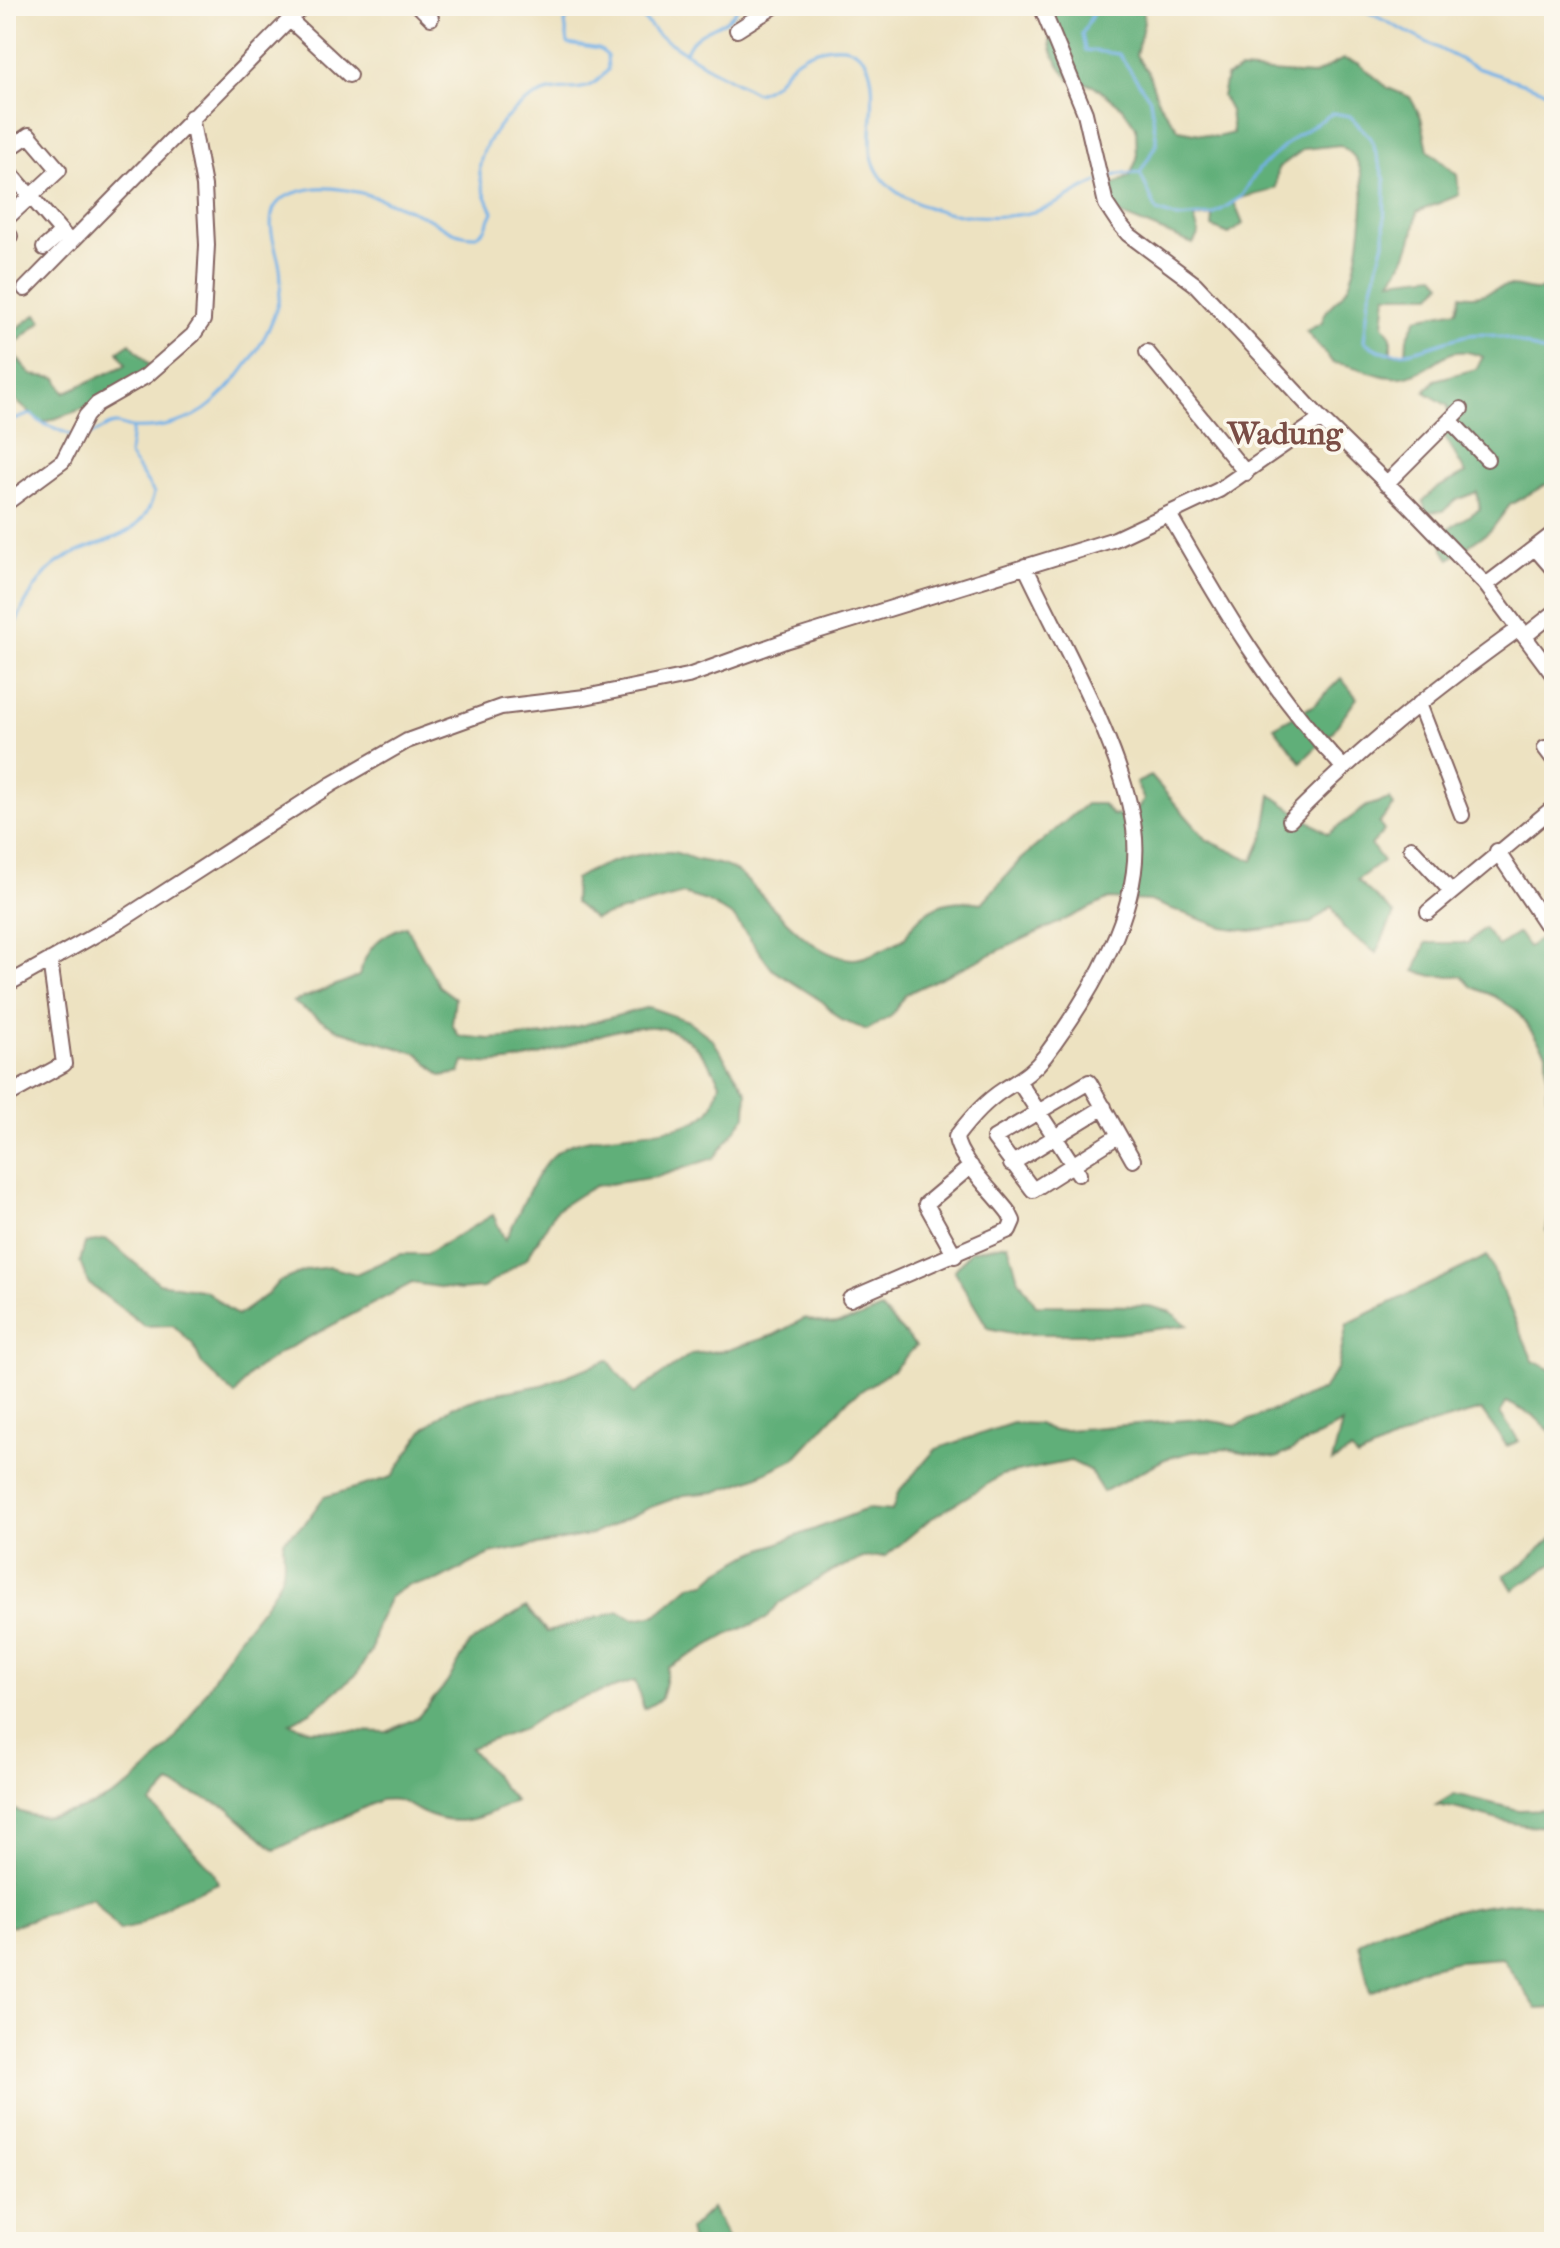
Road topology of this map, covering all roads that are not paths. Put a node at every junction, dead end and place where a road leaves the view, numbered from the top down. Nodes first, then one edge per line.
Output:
1 (303, 6) edge
2 (419, 6) edge
3 (775, 6) edge
4 (1041, 6) edge
5 (431, 18) dead end
6 (290, 20) junction
7 (737, 30) dead end
8 (349, 75) dead end
9 (191, 117) junction
10 (6, 151) edge
11 (6, 168) edge
12 (29, 197) junction
13 (6, 219) edge
14 (66, 238) junction
15 (44, 248) dead end
16 (25, 289) dead end
17 (1147, 352) dead end
18 (1461, 409) dead end
19 (1321, 419) junction
20 (1450, 420) junction
21 (1487, 459) dead end
22 (1246, 473) junction
23 (1386, 484) junction
24 (6, 503) edge
25 (1170, 516) junction
26 (1554, 533) edge
27 (1535, 548) junction
28 (1025, 566) junction
29 (1554, 570) edge
30 (1486, 585) junction
31 (1554, 613) edge
32 (1522, 632) junction
33 (1554, 676) edge
34 (1419, 704) junction
35 (1343, 767) junction
36 (1554, 807) edge
37 (1462, 815) dead end
38 (1290, 820) dead end
39 (1411, 848) dead end
40 (1497, 851) junction
41 (1451, 891) junction
42 (1428, 912) dead end
43 (1554, 927) edge
44 (50, 960) junction
45 (6, 985) edge
46 (1019, 1082) junction
47 (6, 1096) edge
48 (1104, 1107) junction
49 (1038, 1110) junction
50 (1118, 1136) junction
51 (1055, 1137) junction
52 (1133, 1160) dead end
53 (1011, 1164) junction
54 (971, 1166) junction
55 (1076, 1168) junction
56 (955, 1256) junction
57 (850, 1299) dead end

1 - 6 street
2 - 5 street
3 - 7 street
4 - 19 street
6 - 8 street
6 - 9 street
9 - 14 street
9 - 24 street
10 - 12 street
11 - 12 street
12 - 13 street
12 - 14 street
14 - 15 street
14 - 16 street
17 - 22 street
18 - 20 street
19 - 22 street
19 - 23 street
20 - 21 street
20 - 23 street
22 - 25 street
23 - 30 street
25 - 28 street
25 - 35 street
26 - 27 street
27 - 29 street
27 - 30 street
28 - 44 street
28 - 46 street
30 - 32 street
31 - 32 street
32 - 33 street
32 - 34 street
34 - 35 street
34 - 37 street
35 - 38 street
36 - 40 street
39 - 41 street
40 - 41 street
40 - 43 street
41 - 42 street
44 - 45 street
44 - 47 street
46 - 49 street
46 - 54 street
48 - 49 street
48 - 50 street
48 - 51 street
49 - 51 street
49 - 53 street
50 - 52 street
50 - 55 street
51 - 53 street
51 - 55 street
53 - 55 street
54 - 56 street
54 - 56 street
56 - 57 street

